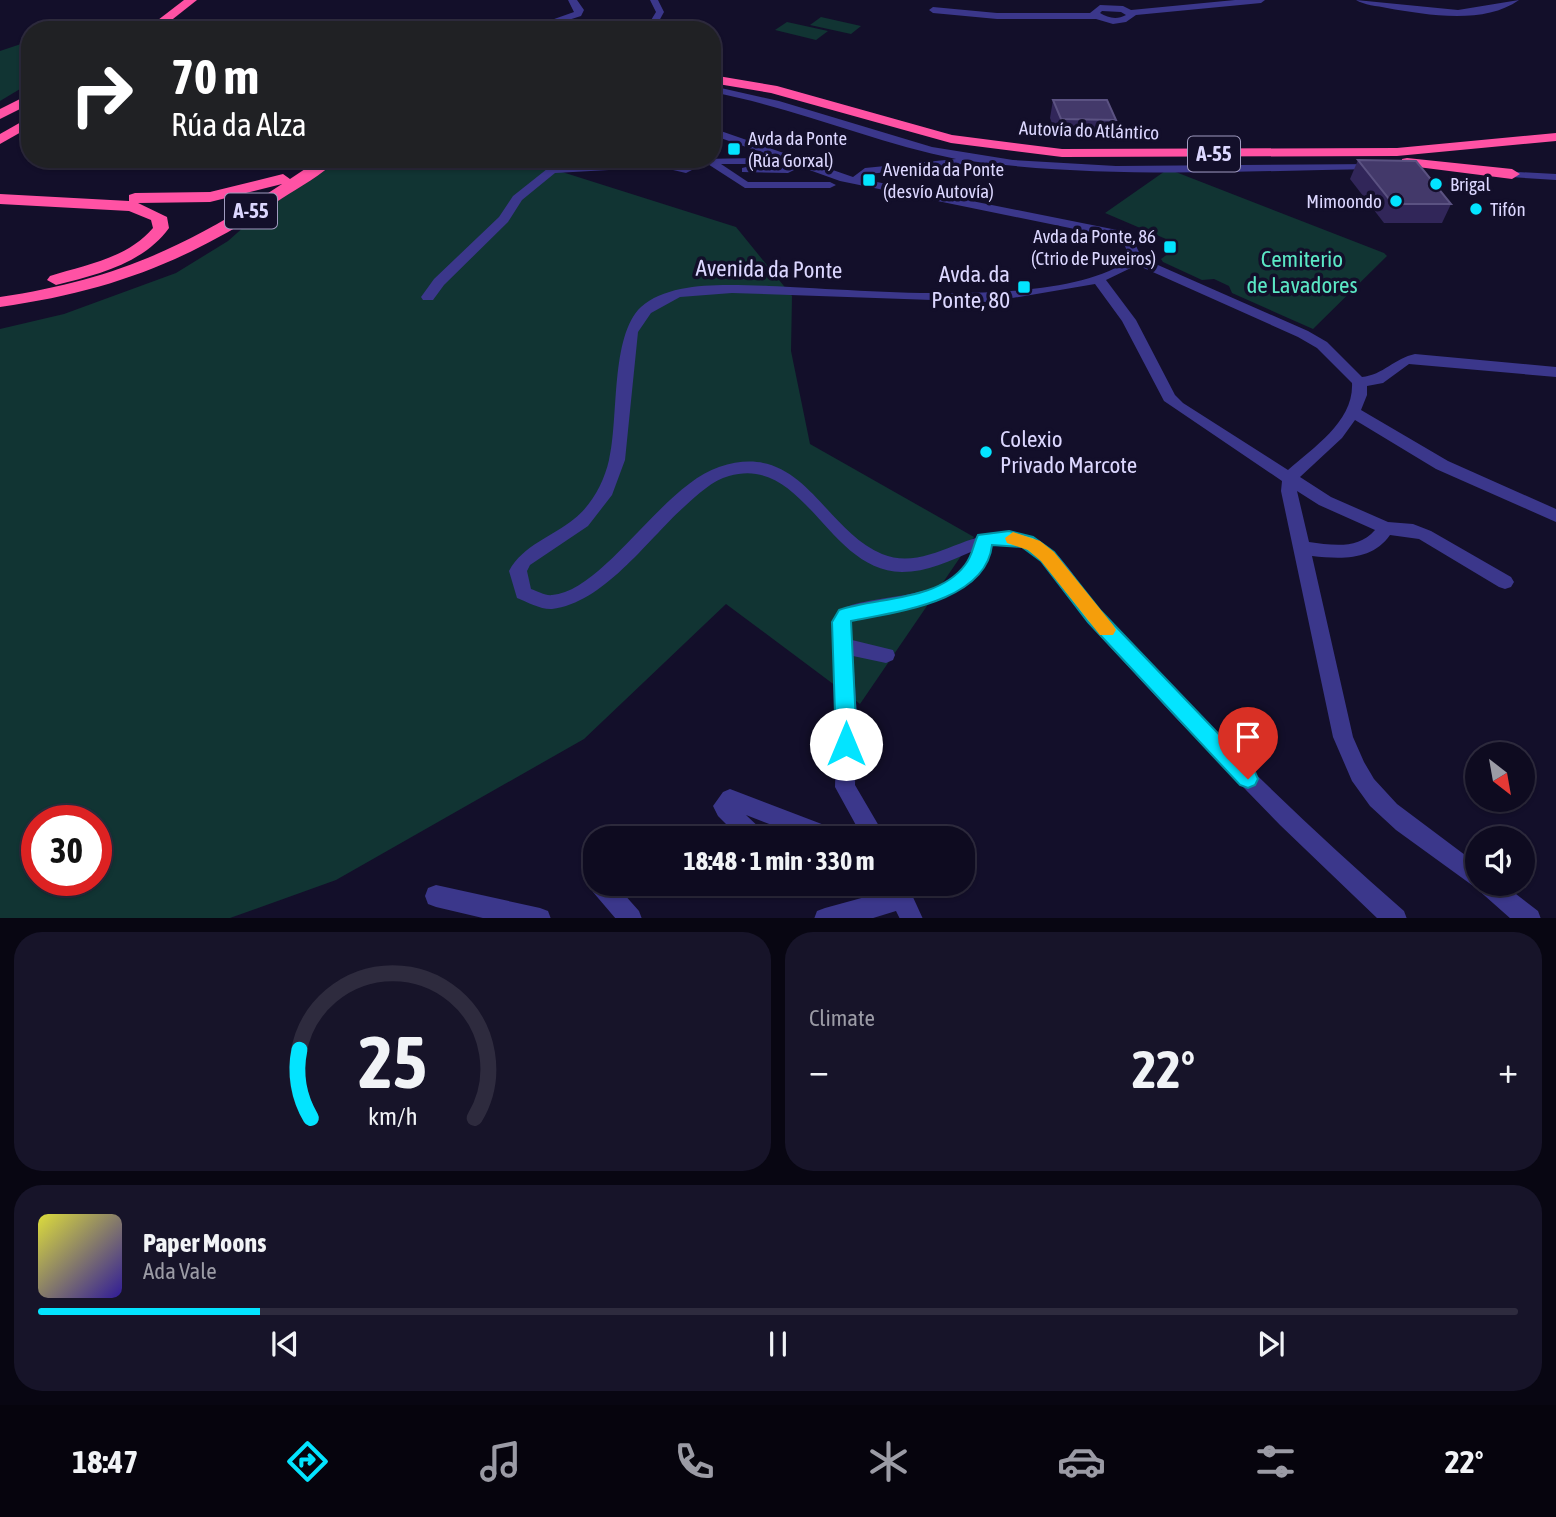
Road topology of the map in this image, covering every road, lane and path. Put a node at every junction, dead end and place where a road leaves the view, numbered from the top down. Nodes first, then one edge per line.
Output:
1 (173, 0) edge
2 (191, 0) edge
3 (198, 0) edge
4 (572, 0) edge
5 (654, 0) edge
6 (1261, 0) edge
7 (1360, 0) edge
8 (1515, 0) edge
9 (933, 10) dead end
10 (147, 21) edge
11 (163, 21) edge
12 (172, 21) edge
13 (556, 21) edge
14 (654, 21) edge
15 (721, 70) edge
16 (721, 78) edge
17 (740, 80) junction
18 (721, 88) edge
19 (721, 89) edge
20 (21, 103) edge
21 (21, 112) edge
22 (0, 115) edge
23 (0, 124) edge
24 (21, 127) edge
25 (721, 135) edge
26 (1556, 137) edge
27 (0, 140) edge
28 (1556, 145) edge
29 (924, 152) junction
30 (721, 153) edge
31 (768, 153) junction
32 (721, 160) edge
33 (990, 160) junction
34 (1356, 160) junction
35 (1144, 162) junction
36 (936, 164) junction
37 (1070, 165) junction
38 (300, 168) edge
39 (316, 168) edge
40 (328, 168) edge
41 (582, 168) edge
42 (723, 169) joint
43 (1512, 174) junction
44 (734, 177) junction
45 (864, 177) junction
46 (1556, 177) edge
47 (841, 178) junction
48 (283, 179) junction
49 (0, 190) edge
50 (0, 199) edge
51 (168, 258) junction
52 (1136, 260) junction
53 (1098, 278) junction
54 (56, 280) junction
55 (0, 289) edge
56 (428, 297) dead end
57 (0, 302) edge
58 (1556, 372) edge
59 (1359, 382) junction
60 (1353, 412) junction
61 (1290, 477) junction
62 (1556, 516) edge
63 (1386, 528) junction
64 (985, 540) junction
65 (1302, 548) junction
66 (1505, 582) dead end
67 (843, 646) junction
68 (886, 655) dead end
69 (743, 826) edge
70 (801, 826) edge
71 (868, 826) edge
72 (1465, 868) edge
73 (436, 896) dead end
74 (611, 896) edge
75 (1501, 896) edge
76 (903, 900) edge
77 (489, 913) edge
78 (532, 918) edge
79 (630, 918) edge
80 (829, 918) edge
81 (1395, 918) edge
82 (1529, 918) edge

1 - 10 highway
2 - 11 highway
3 - 12 highway
4 - 13 street
5 - 14 street
6 - 9 street
7 - 8 street
15 - 17 highway
16 - 17 highway, Autovía do Atlántico / A-55
17 - 26 highway, Autovía do Atlántico / A-55
18 - 35 highway, Autovía do Atlántico / A-55
19 - 29 street
20 - 22 highway
21 - 23 highway
24 - 27 highway
25 - 31 street
28 - 34 highway, Autovía do Atlántico / A-55
29 - 33 street
29 - 36 street
29 - 47 street
30 - 31 street
31 - 32 street
31 - 47 street
33 - 36 street
33 - 37 street
34 - 35 highway, Autovía do Atlántico / A-55
34 - 43 highway
35 - 37 highway
36 - 45 street
37 - 43 street
38 - 48 highway, A-55
39 - 51 highway, A-55
40 - 51 highway
41 - 56 street
42 - 44 street
42 - 44 street
43 - 46 street
44 - 47 street
45 - 47 street
45 - 52 street
48 - 49 highway
48 - 54 highway, A-55
50 - 54 highway
51 - 57 highway, A-55
52 - 53 street, Avenida da Ponte
52 - 59 street
53 - 61 street
53 - 64 street, Avenida da Ponte
54 - 55 highway, A-55
58 - 59 street
59 - 60 street
60 - 61 street
60 - 62 street
61 - 63 street
61 - 65 street
63 - 65 street
63 - 66 street
64 - 67 street
64 - 81 street, Avenida da Ponte
65 - 72 street
67 - 68 street
67 - 71 street
69 - 70 street
73 - 77 street
74 - 79 street
75 - 82 street
76 - 80 street
77 - 78 street

